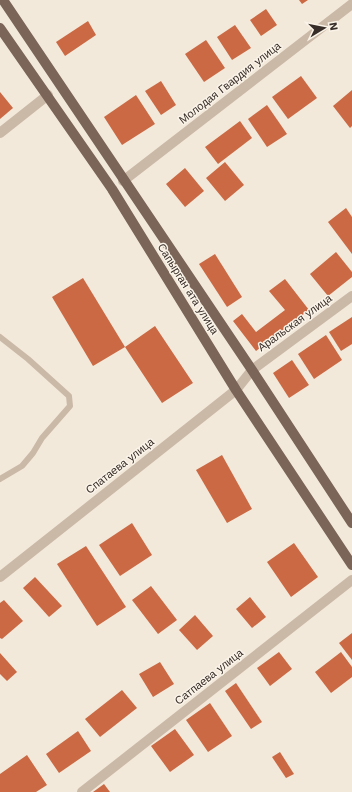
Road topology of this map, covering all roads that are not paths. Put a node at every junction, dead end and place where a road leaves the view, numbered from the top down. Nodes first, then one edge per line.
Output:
1 (3, 0) edge
2 (352, 4) edge
3 (0, 28) edge
4 (48, 95) junction
5 (0, 133) edge
6 (124, 181) junction
7 (352, 296) edge
8 (0, 337) edge
9 (252, 370) junction
10 (236, 390) junction
11 (0, 479) edge
12 (352, 523) edge
13 (352, 565) edge
14 (0, 577) edge
15 (352, 580) edge
16 (82, 792) edge

1 - 6 main road, Сапырган ата улица
2 - 6 street, Молодая Гвардия улица
3 - 4 main road, Сапырган ата улица
4 - 5 street
4 - 10 main road, Сапырган ата улица
6 - 9 main road, Сапырган ата улица
7 - 9 street, Аральская улица
8 - 11 lane
9 - 10 street, Спатаева улица
9 - 12 main road, Сапырган ата улица
10 - 13 main road, Сапырган ата улица
10 - 14 street, Спатаева улица
15 - 16 street, Сатпаева улица

